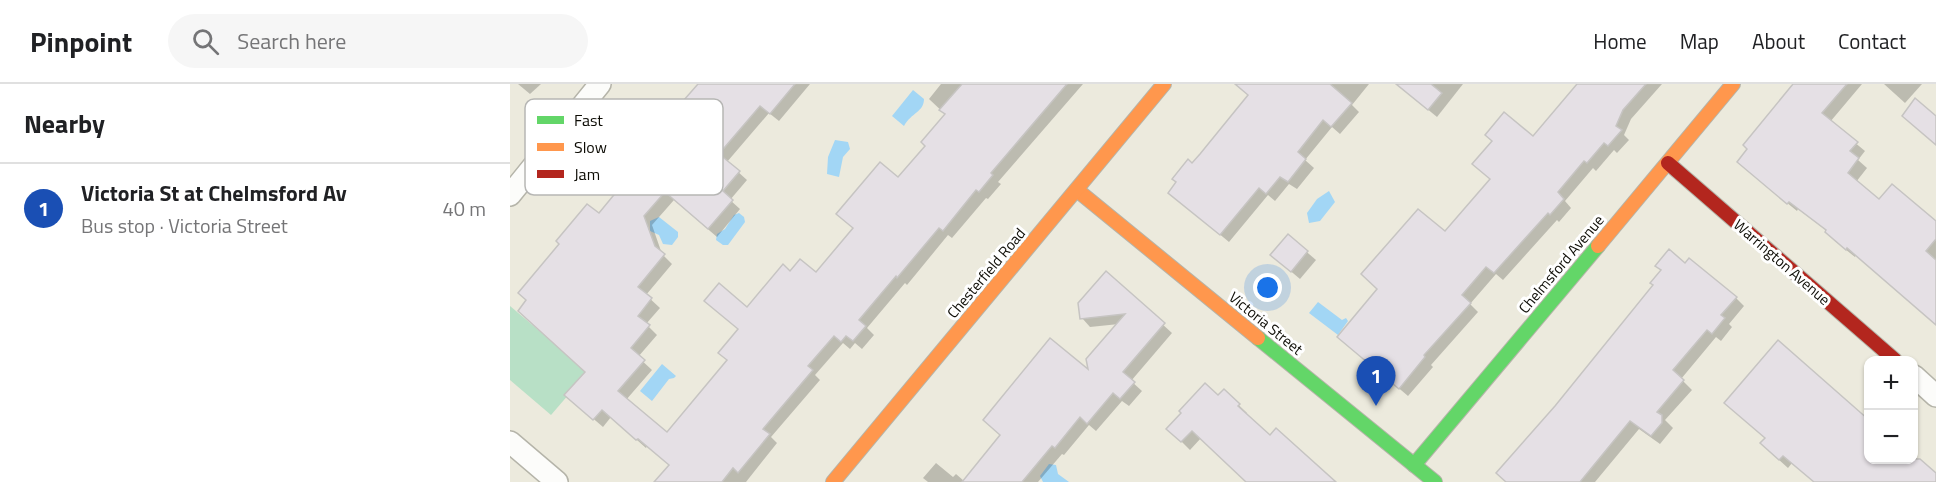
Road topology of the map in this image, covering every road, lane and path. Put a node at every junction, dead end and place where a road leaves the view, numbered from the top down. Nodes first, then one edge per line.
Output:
1 (600, 84) edge
2 (1164, 84) edge
3 (1733, 84) edge
4 (588, 99) edge
5 (1668, 163) junction
6 (525, 176) edge
7 (1077, 190) junction
8 (510, 195) edge
9 (1890, 356) edge
10 (1918, 380) edge
11 (1936, 396) edge
12 (510, 442) edge
13 (1414, 465) junction
14 (557, 482) edge
15 (833, 482) edge
16 (1434, 482) edge

1 - 4 street
2 - 7 street, Chesterfield Road
3 - 5 street, Chelmsford Avenue
5 - 9 street, Warrington Avenue
5 - 13 street, Chelmsford Avenue
6 - 8 street
7 - 13 street, Victoria Street
7 - 15 street, Chesterfield Road
10 - 11 street
12 - 14 street
13 - 16 street, Victoria Street

